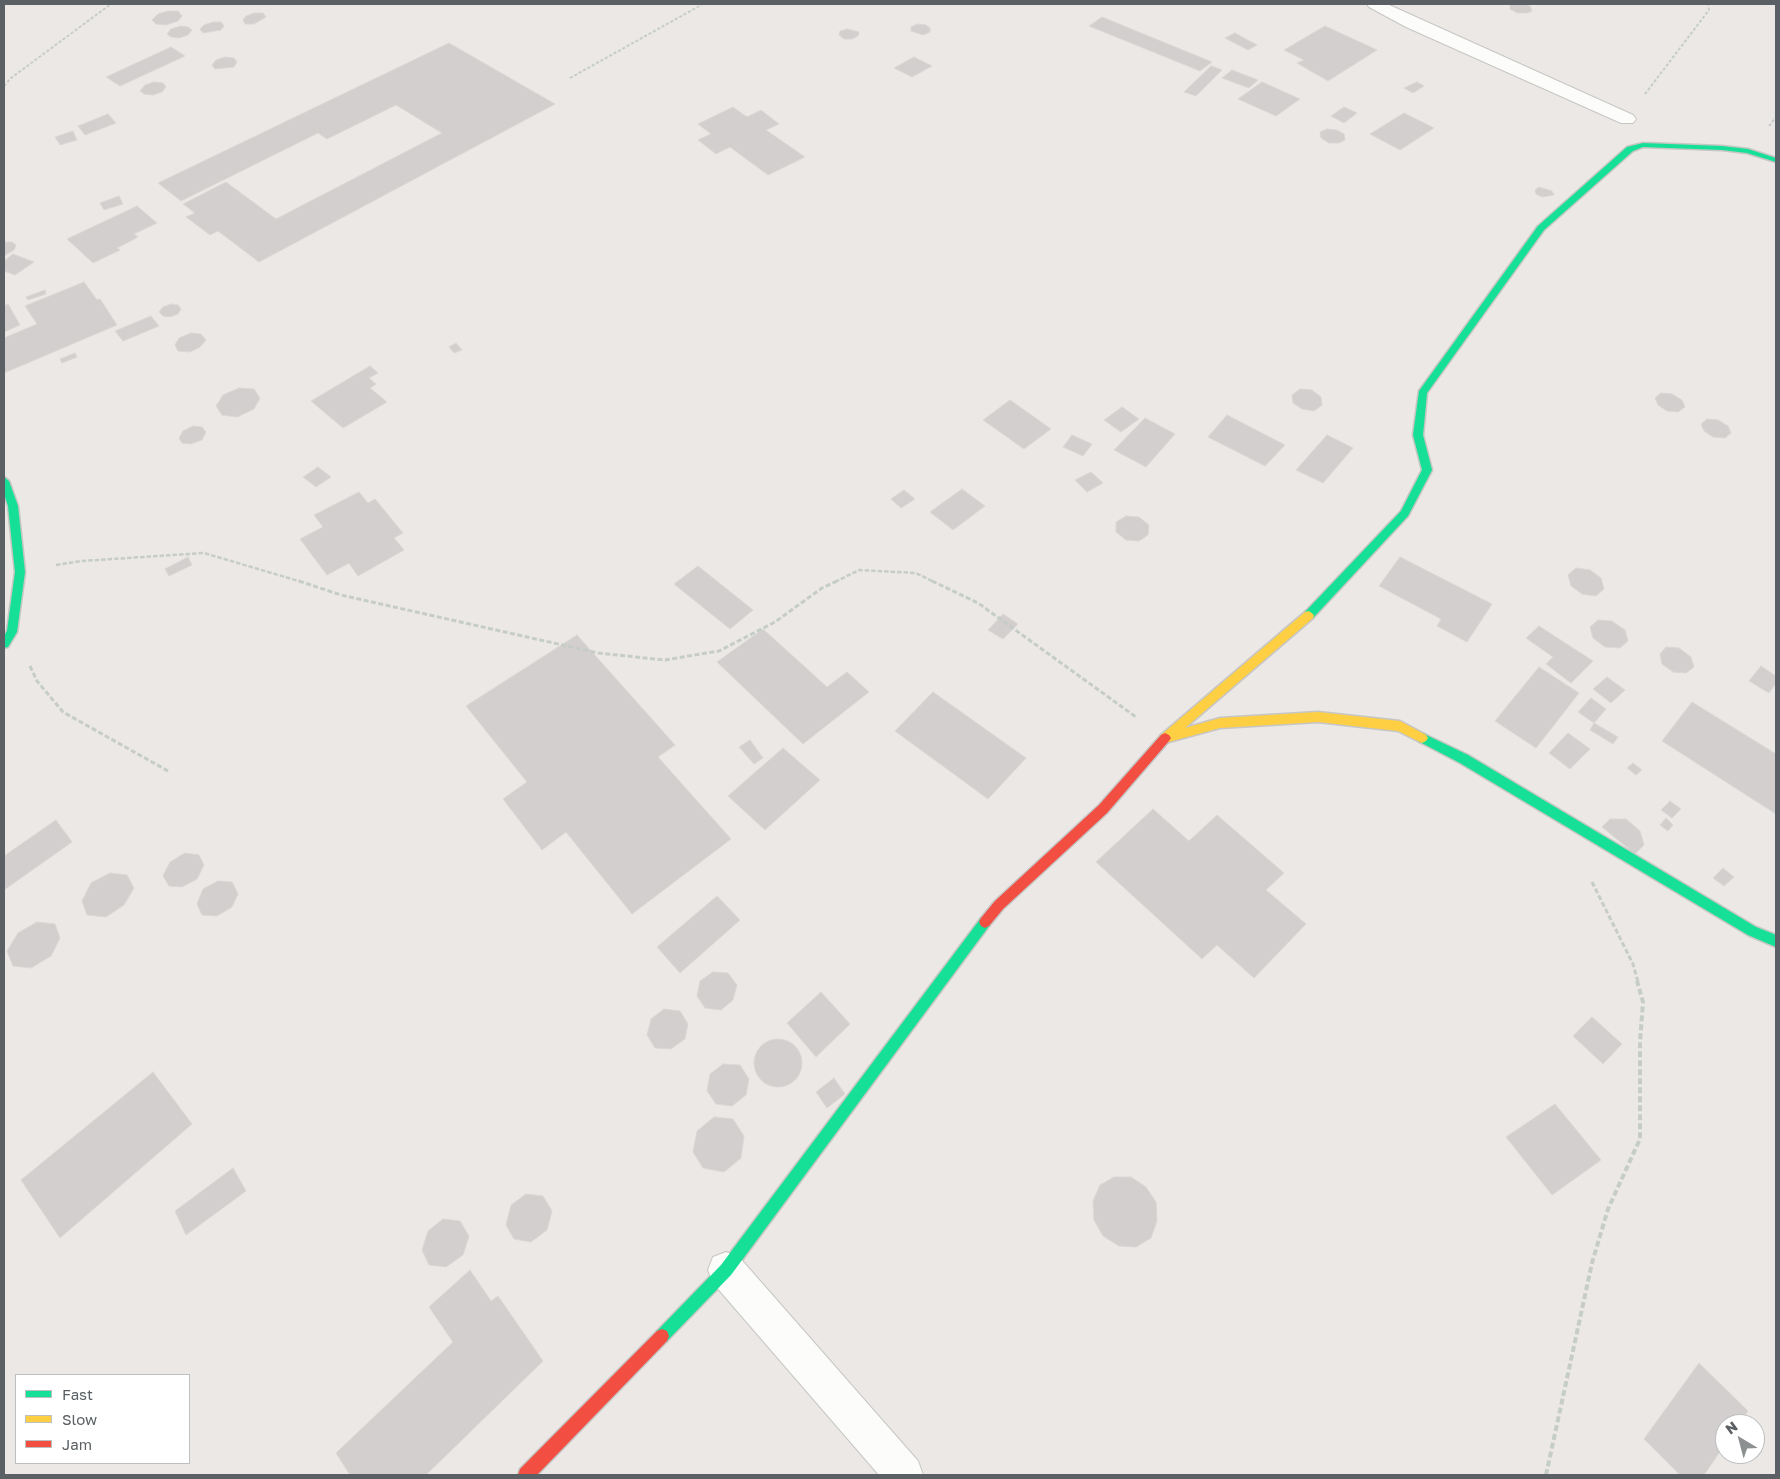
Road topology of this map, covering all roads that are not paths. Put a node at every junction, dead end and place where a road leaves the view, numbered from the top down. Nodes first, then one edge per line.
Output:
1 (1375, 4) edge
2 (1627, 119) road end
3 (1776, 160) edge
4 (4, 481) edge
5 (4, 644) edge
6 (1165, 738) junction
7 (1776, 941) edge
8 (726, 1270) junction
9 (526, 1475) edge
10 (904, 1475) edge

1 - 2 street
3 - 6 street
4 - 5 street
6 - 7 street
6 - 8 street
8 - 9 street
8 - 10 street

